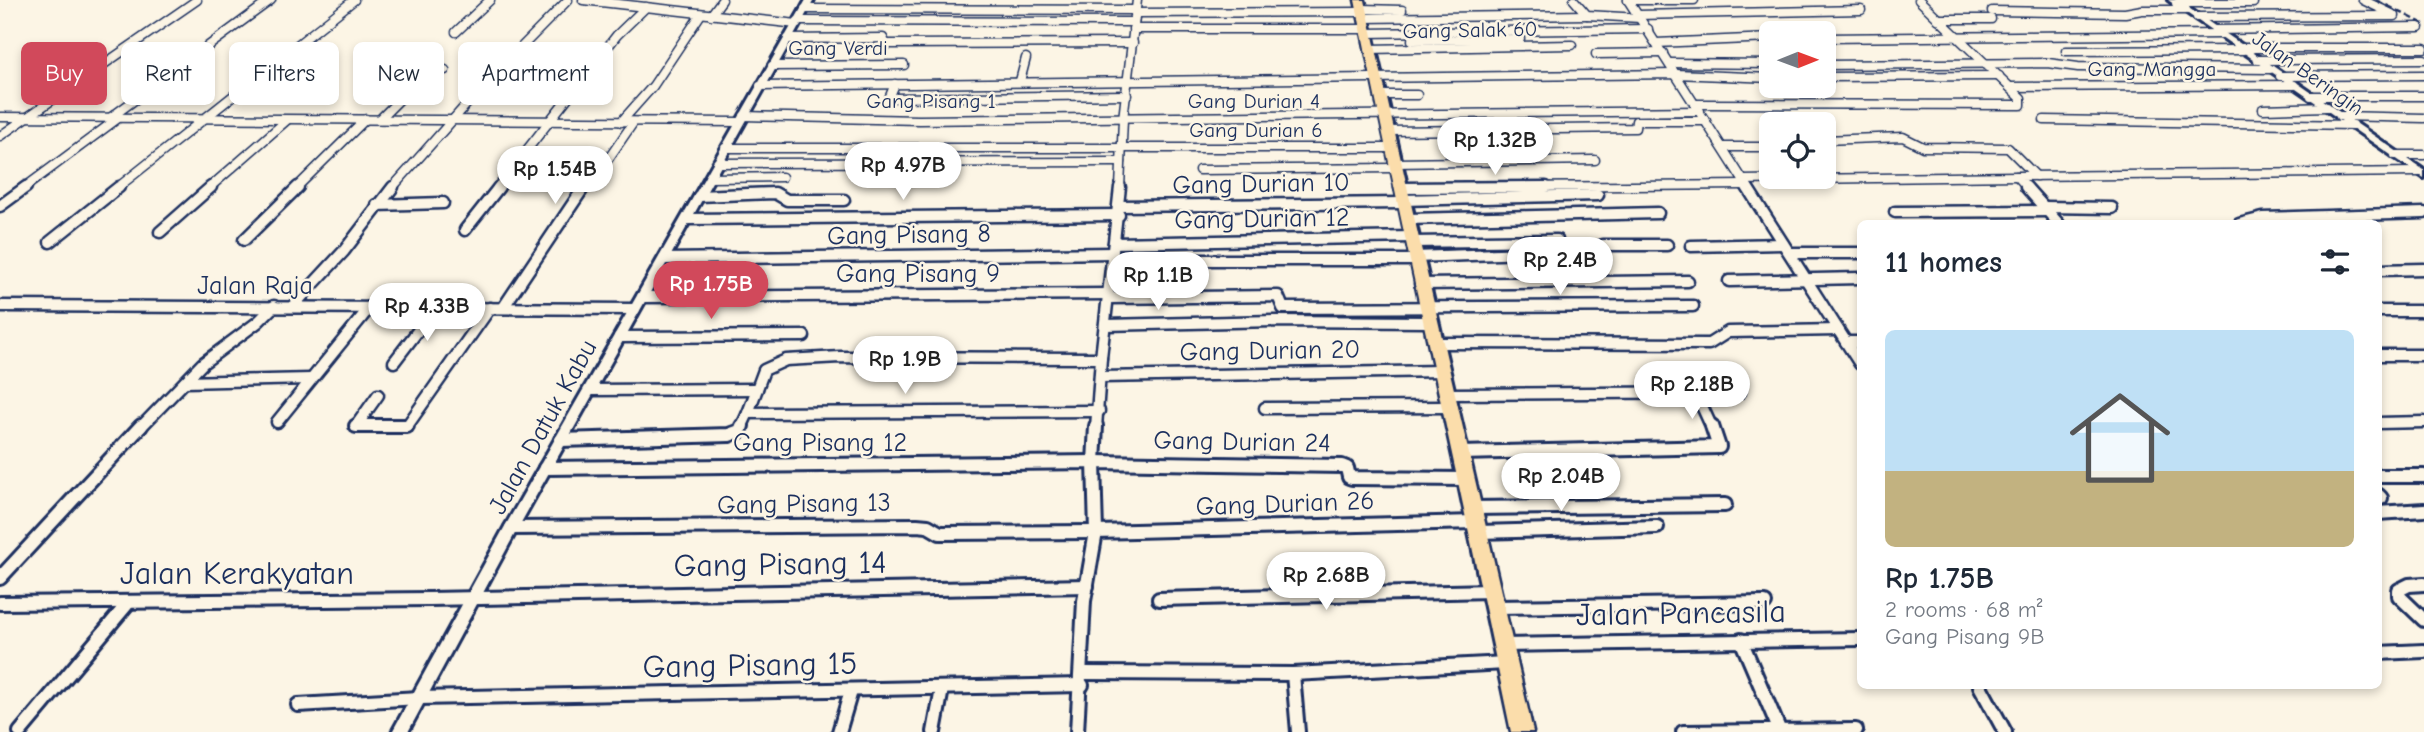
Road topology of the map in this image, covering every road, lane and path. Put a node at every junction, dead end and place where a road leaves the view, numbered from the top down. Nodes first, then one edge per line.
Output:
1 (197, 0) edge
2 (271, 0) edge
3 (354, 0) edge
4 (489, 0) edge
5 (568, 0) edge
6 (583, 0) edge
7 (668, 0) edge
8 (722, 0) edge
9 (1137, 0) edge
10 (1574, 0) edge
11 (1628, 0) edge
12 (1694, 0) edge
13 (1919, 0) edge
14 (2363, 0) edge
15 (608, 1) edge
16 (2174, 1) edge
17 (2253, 3) dead end
18 (646, 6) junction
19 (662, 8) junction
20 (1402, 10) dead end
21 (1861, 10) dead end
22 (2186, 10) junction
23 (1135, 11) junction
24 (701, 14) junction
25 (711, 15) junction
26 (1587, 15) junction
27 (801, 16) edge
28 (1639, 16) junction
29 (2395, 16) junction
30 (2197, 17) junction
31 (1938, 19) junction
32 (1364, 24) edge
33 (1133, 26) junction
34 (2421, 28) edge
35 (1647, 29) junction
36 (456, 32) dead end
37 (2218, 32) junction
38 (1957, 37) junction
39 (1836, 38) edge
40 (788, 39) junction
41 (1520, 39) dead end
42 (1759, 39) edge
43 (1133, 43) junction
44 (1656, 43) junction
45 (1572, 45) dead end
46 (2424, 48) edge
47 (2242, 49) junction
48 (2066, 51) dead end
49 (1663, 53) junction
50 (1596, 54) dead end
51 (1026, 58) dead end
52 (2424, 59) edge
53 (2258, 60) junction
54 (1669, 63) junction
55 (1986, 63) junction
56 (1759, 64) edge
57 (904, 65) dead end
58 (1836, 65) edge
59 (772, 66) junction
60 (2270, 69) junction
61 (1676, 74) junction
62 (2424, 75) edge
63 (1999, 76) junction
64 (2280, 76) junction
65 (1376, 77) junction
66 (1759, 77) edge
67 (1836, 77) edge
68 (1129, 79) junction
69 (1020, 81) junction
70 (895, 83) junction
71 (2294, 85) junction
72 (760, 86) junction
73 (2010, 87) junction
74 (1127, 95) junction
75 (1417, 95) dead end
76 (1380, 96) junction
77 (2311, 96) junction
78 (2424, 96) edge
79 (394, 105) edge
80 (2327, 107) junction
81 (1698, 108) junction
82 (2263, 108) dead end
83 (0, 117) edge
84 (27, 117) junction
85 (2340, 117) junction
86 (114, 118) junction
87 (2424, 118) edge
88 (366, 119) junction
89 (380, 119) junction
90 (742, 119) junction
91 (1123, 119) junction
92 (204, 120) junction
93 (287, 120) junction
94 (455, 120) junction
95 (2044, 120) dead end
96 (1706, 121) junction
97 (549, 122) junction
98 (621, 122) junction
99 (633, 122) junction
100 (2353, 125) junction
101 (0, 136) edge
102 (1836, 140) edge
103 (1390, 145) junction
104 (1723, 147) junction
105 (1759, 147) edge
106 (725, 148) junction
107 (1122, 148) junction
108 (2395, 155) junction
109 (2424, 155) edge
110 (1595, 160) dead end
111 (1121, 162) junction
112 (717, 163) junction
113 (1199, 170) dead end
114 (2420, 170) edge
115 (2017, 176) junction
116 (2036, 176) junction
117 (782, 177) dead end
118 (709, 178) junction
119 (1745, 182) junction
120 (1598, 195) dead end
121 (699, 196) junction
122 (844, 200) dead end
123 (1403, 202) junction
124 (443, 204) dead end
125 (377, 205) junction
126 (0, 206) edge
127 (2112, 208) dead end
128 (2046, 209) junction
129 (1119, 211) junction
130 (1895, 212) dead end
131 (1658, 213) dead end
132 (2424, 213) edge
133 (688, 219) junction
134 (2056, 220) edge
135 (2244, 220) edge
136 (464, 230) dead end
137 (160, 232) dead end
138 (244, 240) dead end
139 (1557, 240) dead end
140 (50, 243) dead end
141 (1783, 244) junction
142 (1667, 245) dead end
143 (1691, 246) dead end
144 (1413, 249) junction
145 (1113, 252) junction
146 (1790, 253) junction
147 (1857, 253) edge
148 (664, 259) junction
149 (2424, 269) edge
150 (2382, 270) edge
151 (1857, 278) edge
152 (1806, 279) junction
153 (1688, 281) dead end
154 (1729, 281) dead end
155 (1420, 284) junction
156 (1109, 296) junction
157 (639, 303) junction
158 (0, 306) edge
159 (274, 306) junction
160 (293, 306) junction
161 (1693, 306) dead end
162 (370, 307) junction
163 (436, 307) junction
164 (490, 308) junction
165 (503, 308) junction
166 (2382, 311) edge
167 (2424, 311) edge
168 (1428, 315) junction
169 (1106, 325) junction
170 (1838, 330) junction
171 (804, 336) dead end
172 (619, 337) junction
173 (1846, 342) junction
174 (1857, 342) edge
175 (1434, 343) junction
176 (2382, 355) edge
177 (2424, 355) edge
178 (1101, 358) junction
179 (1857, 359) edge
180 (394, 362) dead end
181 (1441, 371) junction
182 (1101, 377) junction
183 (311, 379) junction
184 (185, 382) junction
185 (757, 389) junction
186 (590, 390) junction
187 (1695, 391) junction
188 (1740, 392) dead end
189 (378, 395) dead end
190 (1448, 400) junction
191 (1265, 408) dead end
192 (1098, 411) junction
193 (748, 413) junction
194 (277, 422) dead end
195 (2382, 422) edge
196 (2424, 422) edge
197 (561, 440) junction
198 (1460, 453) junction
199 (1094, 462) junction
200 (545, 468) junction
201 (2382, 476) edge
202 (2424, 476) edge
203 (1466, 479) junction
204 (1726, 505) dead end
205 (2424, 510) edge
206 (2382, 513) edge
207 (1475, 520) junction
208 (1657, 527) dead end
209 (511, 528) junction
210 (1096, 532) junction
211 (0, 578) edge
212 (2424, 584) edge
213 (1087, 586) junction
214 (475, 598) junction
215 (1159, 598) dead end
216 (1493, 599) junction
217 (129, 602) junction
218 (0, 603) edge
219 (1765, 603) dead end
220 (2424, 620) edge
221 (1857, 639) edge
222 (1741, 640) junction
223 (1503, 645) junction
224 (2424, 651) edge
225 (2382, 653) edge
226 (1506, 663) junction
227 (1293, 674) junction
228 (1082, 679) junction
229 (942, 688) junction
230 (1982, 689) edge
231 (851, 691) junction
232 (419, 698) junction
233 (298, 705) dead end
234 (1779, 729) junction
235 (1856, 730) edge
236 (20, 732) edge
237 (400, 732) edge
238 (839, 732) edge
239 (934, 732) edge
240 (1077, 732) edge
241 (1298, 732) edge
242 (1522, 732) edge
243 (1683, 732) edge
244 (2005, 732) edge

1 - 84 street
2 - 86 street
3 - 92 street
4 - 36 street
5 - 94 street
6 - 15 street
7 - 19 street
8 - 25 street
9 - 23 street
10 - 26 street
11 - 12 street
11 - 28 street
13 - 31 street
14 - 29 street
15 - 18 street
16 - 17 street
16 - 22 street, Jalan Beringin
18 - 19 street
18 - 97 street
19 - 24 street
20 - 32 street
21 - 28 street
22 - 30 street, Jalan Beringin
22 - 31 street
23 - 27 street
23 - 32 street
23 - 33 street
24 - 25 street
24 - 98 street
25 - 27 street
26 - 28 street
26 - 32 street
27 - 33 street
27 - 40 street, Jalan Datuk Kabu
28 - 35 street
29 - 30 street
29 - 34 street
30 - 37 street, Jalan Beringin
31 - 38 street
32 - 33 street
32 - 35 street
32 - 41 street
32 - 45 street, Gang Salak 60
32 - 65 main road
33 - 43 street
34 - 37 street
35 - 44 street
37 - 38 street
37 - 47 street, Jalan Beringin
38 - 39 street
38 - 55 street
40 - 43 street
40 - 59 street, Jalan Datuk Kabu
42 - 44 street
43 - 68 street
44 - 49 street
46 - 47 street
47 - 48 street
47 - 53 street, Jalan Beringin
49 - 50 street
49 - 54 street
51 - 69 street
52 - 53 street
53 - 60 street, Jalan Beringin
54 - 56 street
54 - 61 street
55 - 58 street
55 - 60 street
55 - 63 street
57 - 59 street, Gang Verdi
59 - 72 street, Jalan Datuk Kabu
60 - 64 street, Jalan Beringin
61 - 65 street
61 - 66 street
61 - 81 street
62 - 64 street
63 - 67 street
63 - 73 street
64 - 71 street, Jalan Beringin
65 - 68 street
65 - 76 main road
68 - 69 street
68 - 74 street
69 - 70 street
70 - 72 street
70 - 74 street
71 - 73 street, Gang Mangga
71 - 77 street, Jalan Beringin
72 - 90 street, Jalan Datuk Kabu
73 - 81 street
74 - 91 street
75 - 76 street
76 - 103 main road
77 - 78 street
77 - 80 street, Jalan Beringin
79 - 89 street
80 - 82 street
80 - 85 street, Jalan Beringin
81 - 96 street
81 - 103 street
83 - 84 street, Gang Pisang 1
84 - 86 street, Gang Pisang 1
84 - 101 street
85 - 87 street
85 - 100 street, Jalan Beringin
86 - 92 street, Gang Pisang 1
86 - 126 street
88 - 89 street, Gang Pisang 1
88 - 93 street, Gang Pisang 1
88 - 138 street
89 - 94 street, Gang Pisang 1
90 - 91 street, Gang Pisang 1
90 - 99 street, Gang Pisang 1
90 - 106 street, Jalan Datuk Kabu
91 - 103 street, Gang Durian 4
91 - 107 street
92 - 93 street, Gang Pisang 1
92 - 140 street
93 - 137 street
94 - 97 street, Gang Pisang 1
94 - 125 street
95 - 100 street
96 - 103 street
96 - 104 street
97 - 98 street, Gang Pisang 1
97 - 136 street
98 - 99 street, Gang Pisang 1
99 - 165 street
100 - 108 street, Jalan Beringin
102 - 116 street
103 - 107 street, Gang Durian 6
103 - 110 street
103 - 113 street
103 - 123 main road
104 - 105 street
104 - 119 street
106 - 107 street, Gang Durian 6
106 - 112 street, Jalan Datuk Kabu
107 - 111 street
108 - 109 street
108 - 114 street, Jalan Beringin
111 - 112 street
111 - 129 street
112 - 118 street, Jalan Datuk Kabu
114 - 116 street
115 - 116 street
115 - 119 street
115 - 128 street
117 - 118 street
118 - 121 street, Jalan Datuk Kabu
119 - 123 street
119 - 141 street
120 - 123 street
121 - 122 street
121 - 133 street, Jalan Datuk Kabu
123 - 129 street, Gang Durian 10
123 - 131 street
123 - 144 main road
124 - 125 street
125 - 160 street
127 - 128 street
128 - 130 street
128 - 134 street
129 - 133 street, Gang Durian 10
129 - 145 street
132 - 135 street
133 - 148 street, Jalan Datuk Kabu
139 - 144 street
141 - 143 street
141 - 146 street
142 - 144 street
144 - 145 street
144 - 145 street, Gang Durian 12
144 - 155 main road
145 - 148 street, Gang Pisang 8
145 - 156 street
146 - 147 street
146 - 152 street
148 - 157 street, Jalan Datuk Kabu
149 - 150 street
151 - 152 street
152 - 154 street
152 - 170 street
153 - 155 street
155 - 168 main road
156 - 157 street, Gang Pisang 9
156 - 168 street, Gang Pisang 9
156 - 169 street
157 - 165 street, Jalan Raja
157 - 172 street, Jalan Datuk Kabu
158 - 159 street, Jalan Raja
159 - 160 street, Jalan Raja
159 - 184 street
160 - 162 street, Jalan Raja
161 - 168 street
162 - 163 street, Jalan Raja
162 - 183 street
163 - 164 street, Jalan Raja
163 - 180 street
164 - 165 street, Jalan Raja
164 - 189 street
166 - 167 street
168 - 169 street
168 - 175 main road
169 - 178 street
170 - 173 street
170 - 175 street
171 - 172 street
172 - 186 street, Jalan Datuk Kabu
173 - 174 street
173 - 179 street
175 - 181 main road
176 - 177 street
178 - 182 street
178 - 185 street
181 - 182 street, Gang Durian 20
181 - 190 main road
182 - 192 street
183 - 184 street
183 - 194 street
184 - 211 street
185 - 186 street
185 - 193 street
186 - 197 street, Jalan Datuk Kabu
187 - 188 street
187 - 190 street
187 - 198 street
190 - 191 street
190 - 198 main road
192 - 193 street
192 - 199 street
193 - 197 street
195 - 196 street
197 - 200 street, Jalan Datuk Kabu
198 - 203 main road
199 - 200 street, Gang Pisang 12
199 - 203 street, Gang Durian 24
199 - 210 street
200 - 209 street, Jalan Datuk Kabu
201 - 202 street
203 - 207 main road
204 - 207 street
205 - 206 street
207 - 208 street
207 - 210 street, Gang Durian 26
207 - 216 main road
209 - 210 street, Gang Pisang 13
209 - 214 street, Jalan Datuk Kabu
210 - 213 street
212 - 220 street
213 - 214 street, Gang Pisang 14
213 - 228 street
214 - 217 street, Jalan Kerakyatan
214 - 232 street, Jalan Datuk Kabu
215 - 216 street
216 - 219 street
216 - 223 main road
217 - 218 street, Jalan Kerakyatan
217 - 236 street
221 - 222 street, Jalan Pancasila
222 - 223 street, Jalan Pancasila
222 - 234 street
223 - 226 main road
224 - 225 street
226 - 227 street, Gang Pisang 15
226 - 242 main road
227 - 228 street, Gang Pisang 15
227 - 241 street
228 - 229 street, Gang Pisang 15
228 - 240 street
229 - 231 street, Gang Pisang 15
229 - 239 street
230 - 244 street
231 - 232 street, Gang Pisang 15
231 - 238 street
232 - 233 street, Gang Pisang 15
232 - 237 street, Jalan Datuk Kabu
234 - 235 street
234 - 243 street

